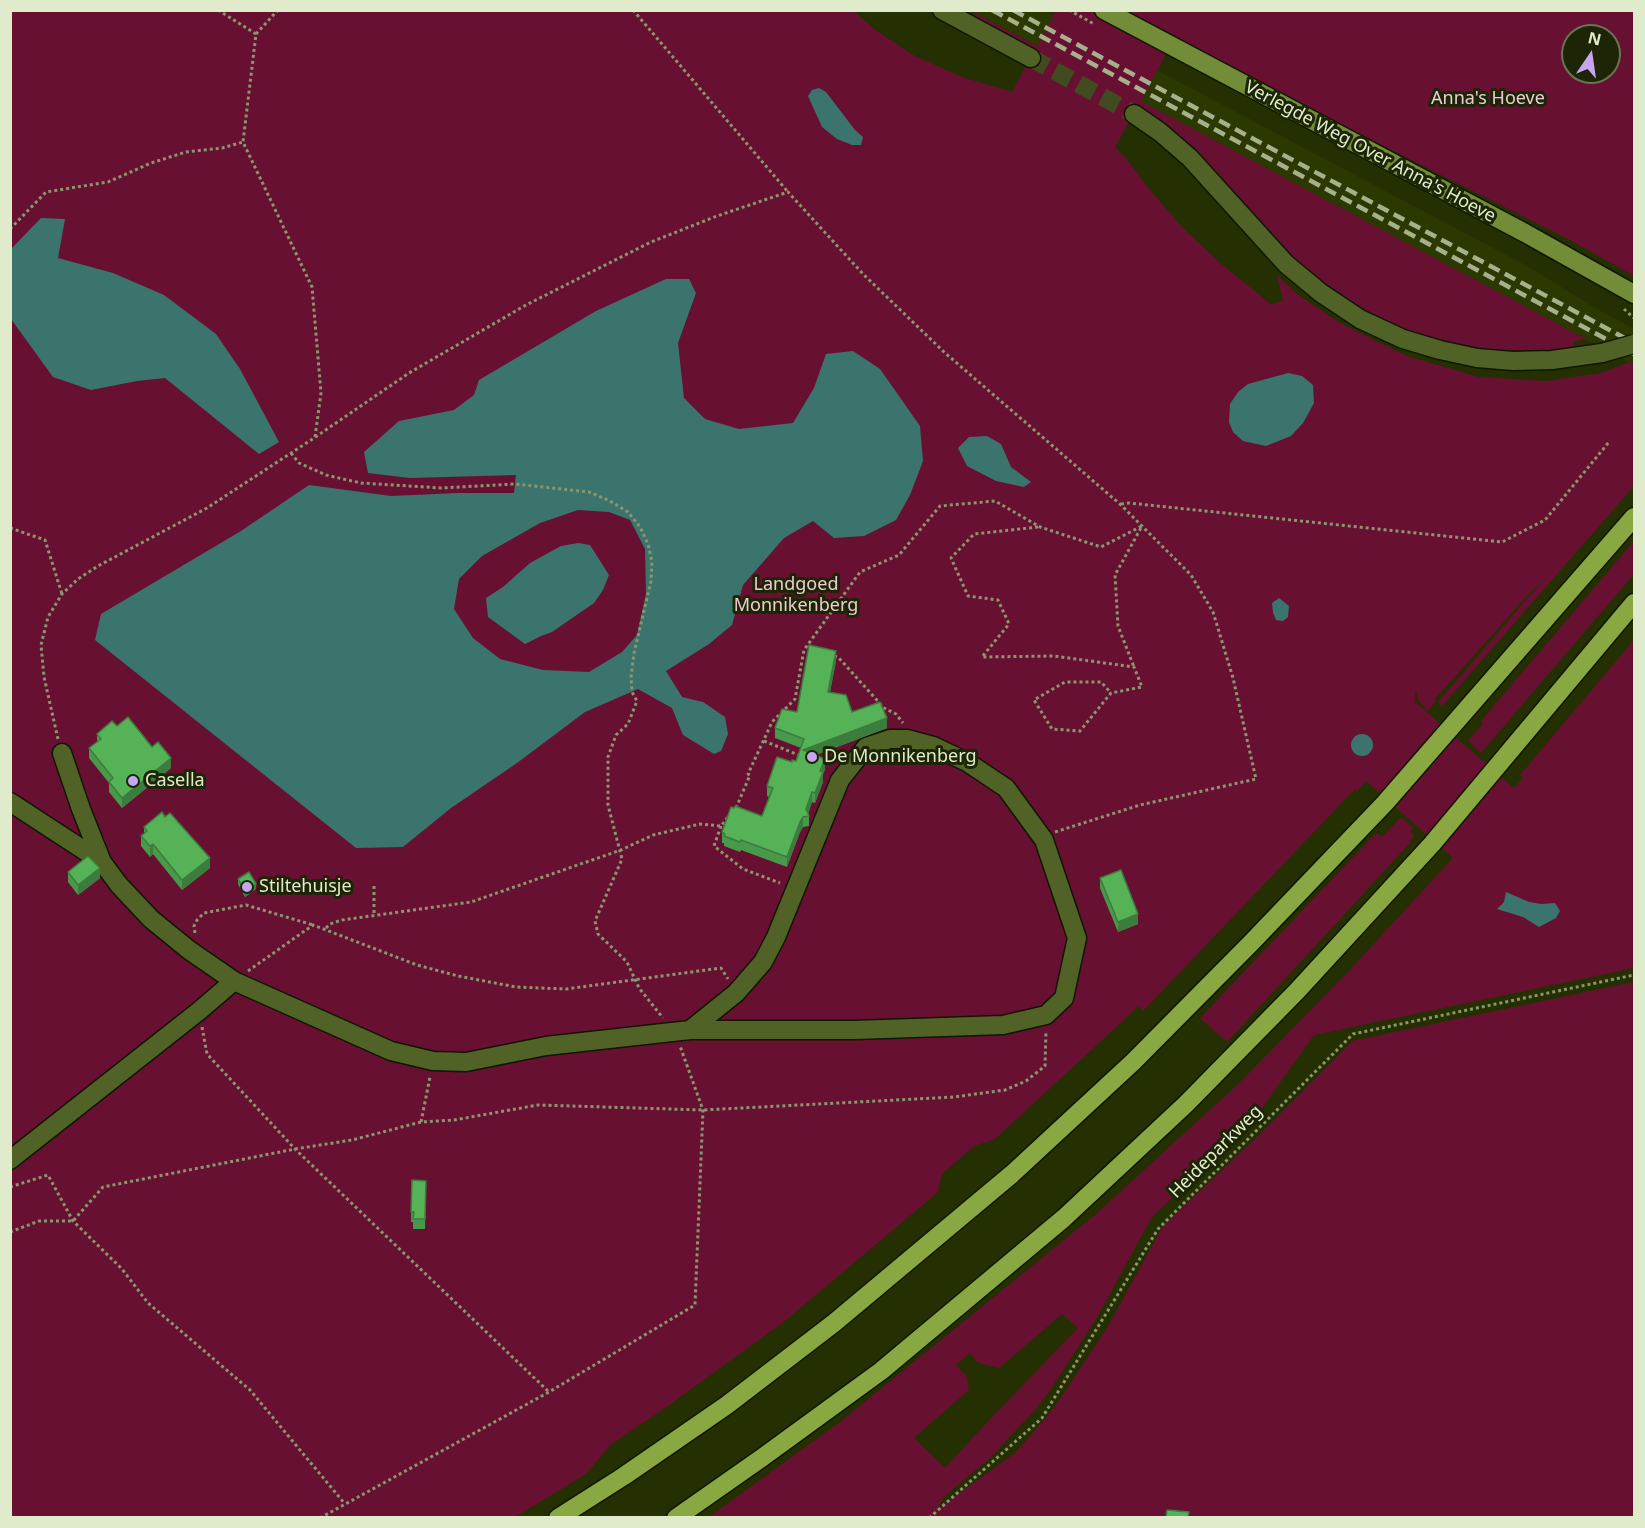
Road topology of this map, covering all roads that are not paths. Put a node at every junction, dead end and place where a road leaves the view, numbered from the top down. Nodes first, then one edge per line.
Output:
1 (942, 10) edge
2 (1104, 10) edge
3 (1031, 58) tunnel mouth
4 (1134, 114) tunnel mouth
5 (1635, 294) edge
6 (1635, 344) edge
7 (1635, 517) edge
8 (1635, 603) edge
9 (62, 753) road end
10 (10, 802) edge
11 (102, 862) junction
12 (234, 981) junction
13 (683, 1031) junction
14 (10, 1160) edge
15 (558, 1518) edge
16 (676, 1518) edge

1 - 3 lane
2 - 5 main road, Verlegde Weg Over Anna's Hoeve
4 - 6 lane, bridge
7 - 15 highway
8 - 16 highway
9 - 11 lane
10 - 11 lane
11 - 12 lane
12 - 13 lane
12 - 14 lane
13 - 13 lane

